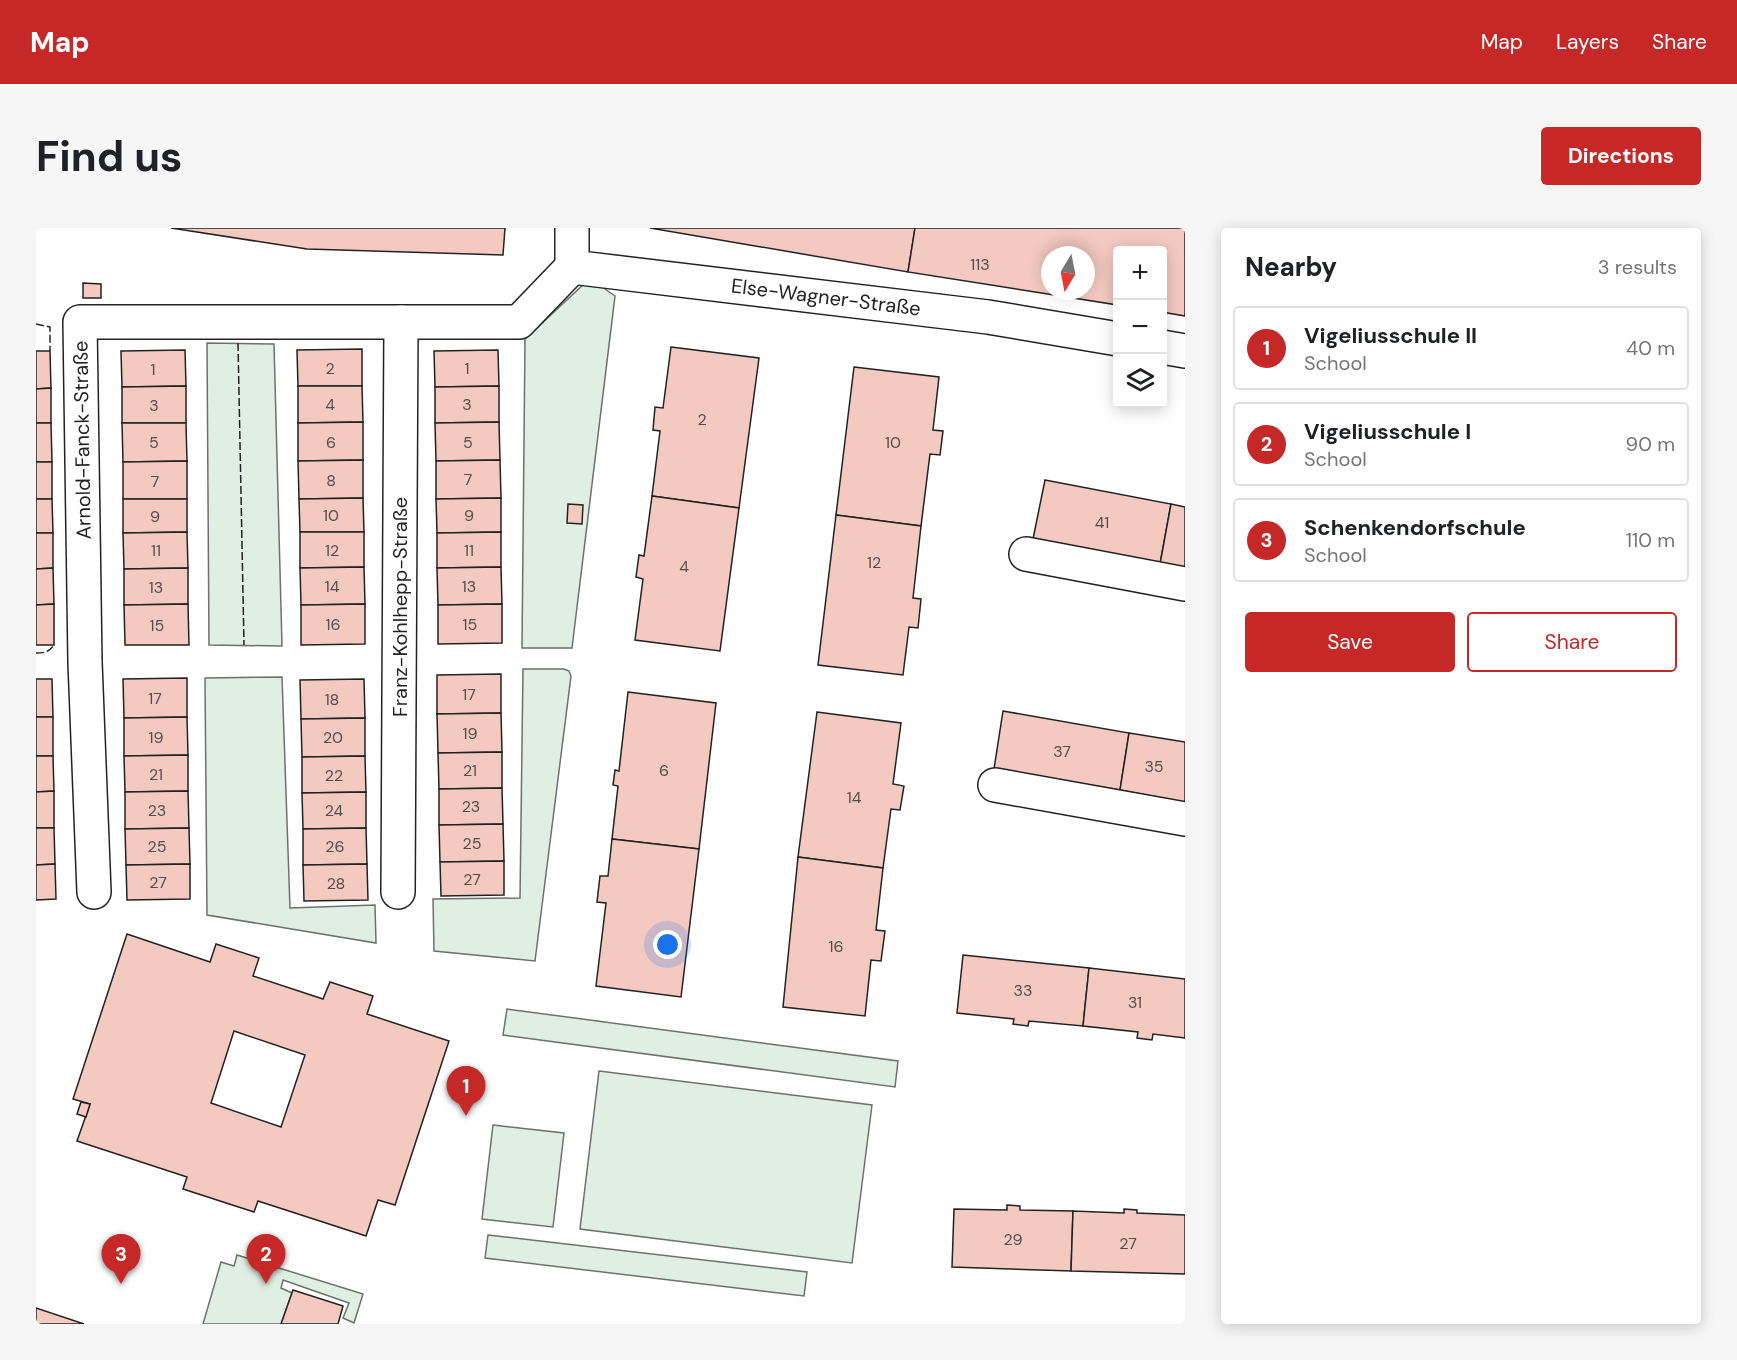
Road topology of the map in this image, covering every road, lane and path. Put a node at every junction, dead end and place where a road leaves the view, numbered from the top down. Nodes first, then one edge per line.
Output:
1 (573, 228) edge
2 (572, 267) junction
3 (402, 322) junction
4 (1113, 338) edge
5 (1167, 348) edge
6 (1185, 351) edge
7 (1026, 554) dead end
8 (1185, 584) edge
9 (995, 786) dead end
10 (1185, 819) edge
11 (94, 892) dead end
12 (398, 892) dead end

1 - 2 street
2 - 3 street, Arnold-Fanck-Straße
2 - 4 street, Else-Wagner-Straße
3 - 11 street, Arnold-Fanck-Straße
3 - 12 street, Franz-Kohlhepp-Straße
5 - 6 street
7 - 8 street
9 - 10 street

